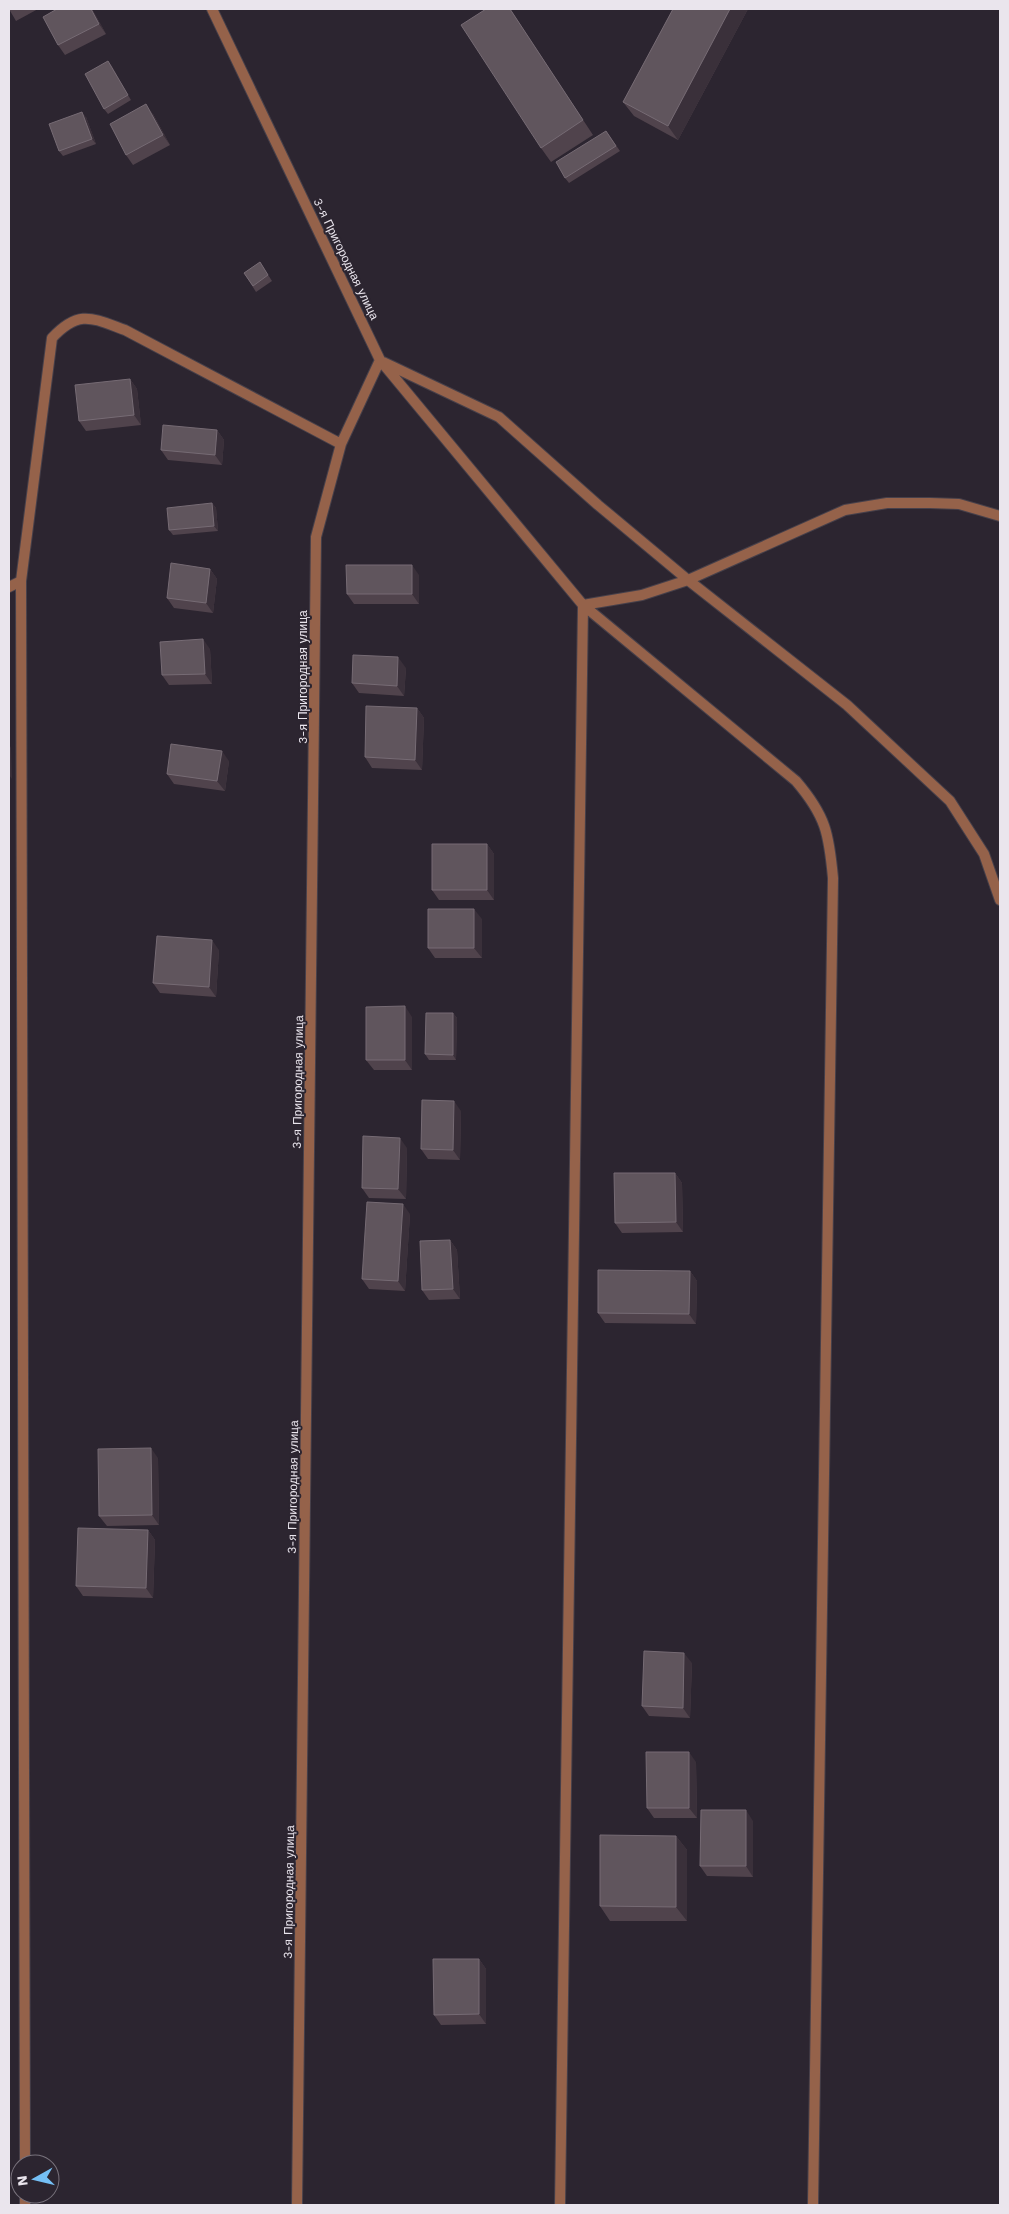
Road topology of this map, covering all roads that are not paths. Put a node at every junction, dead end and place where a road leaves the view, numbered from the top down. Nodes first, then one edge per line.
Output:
1 (212, 9) edge
2 (380, 360) junction
3 (341, 444) junction
4 (1000, 516) edge
5 (688, 580) junction
6 (21, 581) junction
7 (9, 588) edge
8 (584, 605) junction
9 (1000, 900) edge
10 (25, 2154) edge
11 (298, 2205) edge
12 (560, 2205) edge
13 (813, 2205) edge

1 - 2 street, 3-я Пригородная улица
2 - 3 street, 3-я Пригородная улица
2 - 5 street
2 - 8 street
3 - 6 street
3 - 11 street, 3-я Пригородная улица
4 - 5 street
5 - 8 street
5 - 9 street
6 - 7 street
6 - 10 street
8 - 12 street
8 - 13 street

